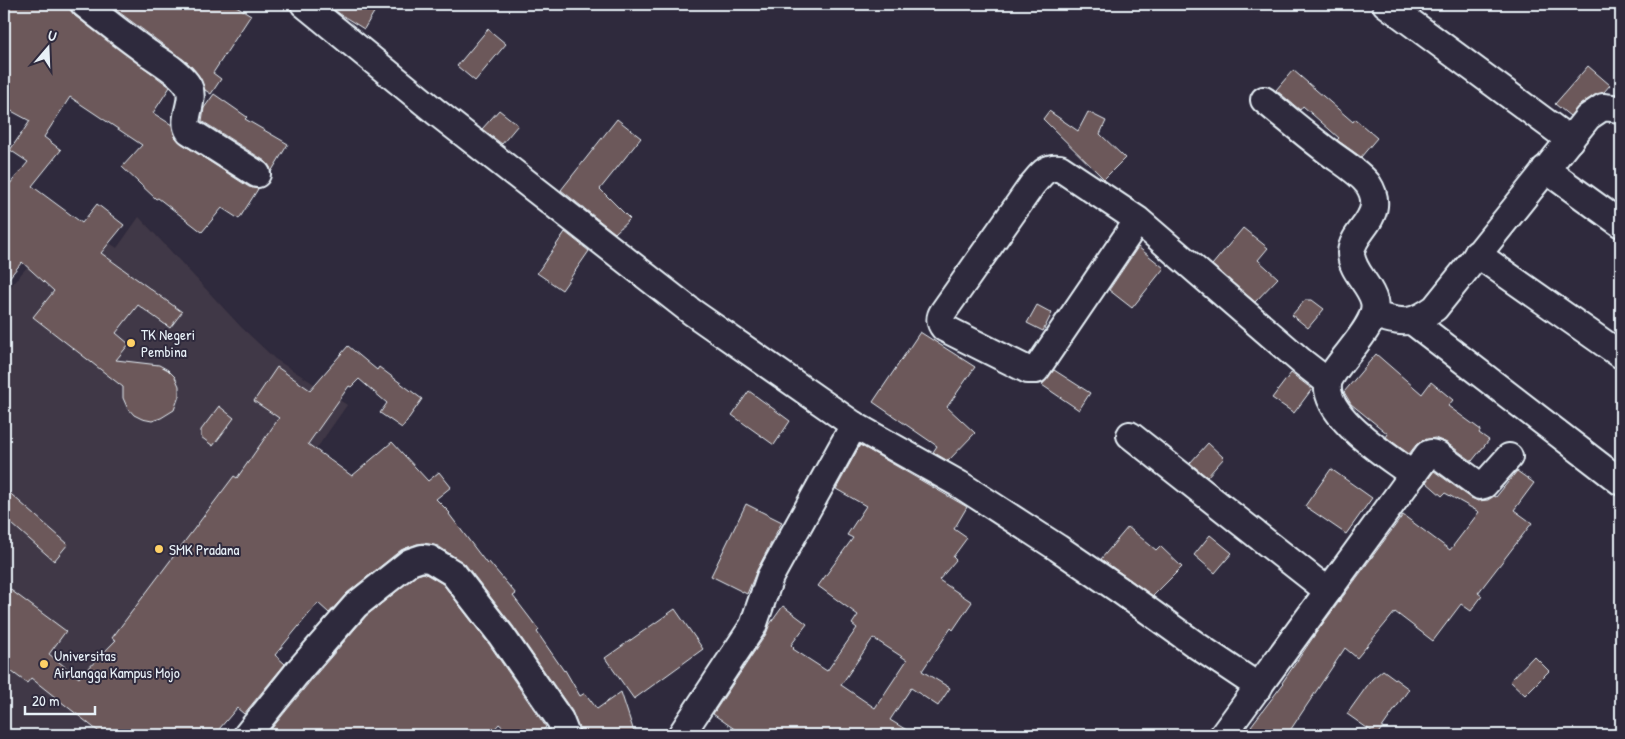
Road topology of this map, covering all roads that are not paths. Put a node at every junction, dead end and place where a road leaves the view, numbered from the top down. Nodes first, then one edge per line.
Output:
1 (84, 4) edge
2 (1386, 4) edge
3 (314, 7) edge
4 (1264, 100) dead end
5 (1621, 109) edge
6 (1570, 140) junction
7 (1545, 169) junction
8 (257, 174) dead end
9 (1138, 220) junction
10 (1621, 224) edge
11 (1477, 254) junction
12 (1373, 314) junction
13 (1412, 321) junction
14 (1621, 354) edge
15 (1328, 382) junction
16 (854, 425) junction
17 (1130, 435) dead end
18 (1509, 457) dead end
19 (1413, 475) junction
20 (1621, 482) edge
21 (1328, 592) junction
22 (1259, 687) junction
23 (247, 735) edge
24 (566, 735) edge
25 (681, 735) edge
26 (1224, 735) edge

1 - 8 street
2 - 6 street
3 - 16 street
4 - 12 street
5 - 6 street
6 - 7 street
7 - 10 street
7 - 11 street
9 - 9 street
9 - 15 street
11 - 13 street
11 - 14 street
12 - 13 street
12 - 15 street
13 - 20 street
15 - 19 street
16 - 22 street
16 - 25 street
17 - 21 street
18 - 19 street
19 - 21 street
21 - 22 street
22 - 26 street
23 - 24 street

